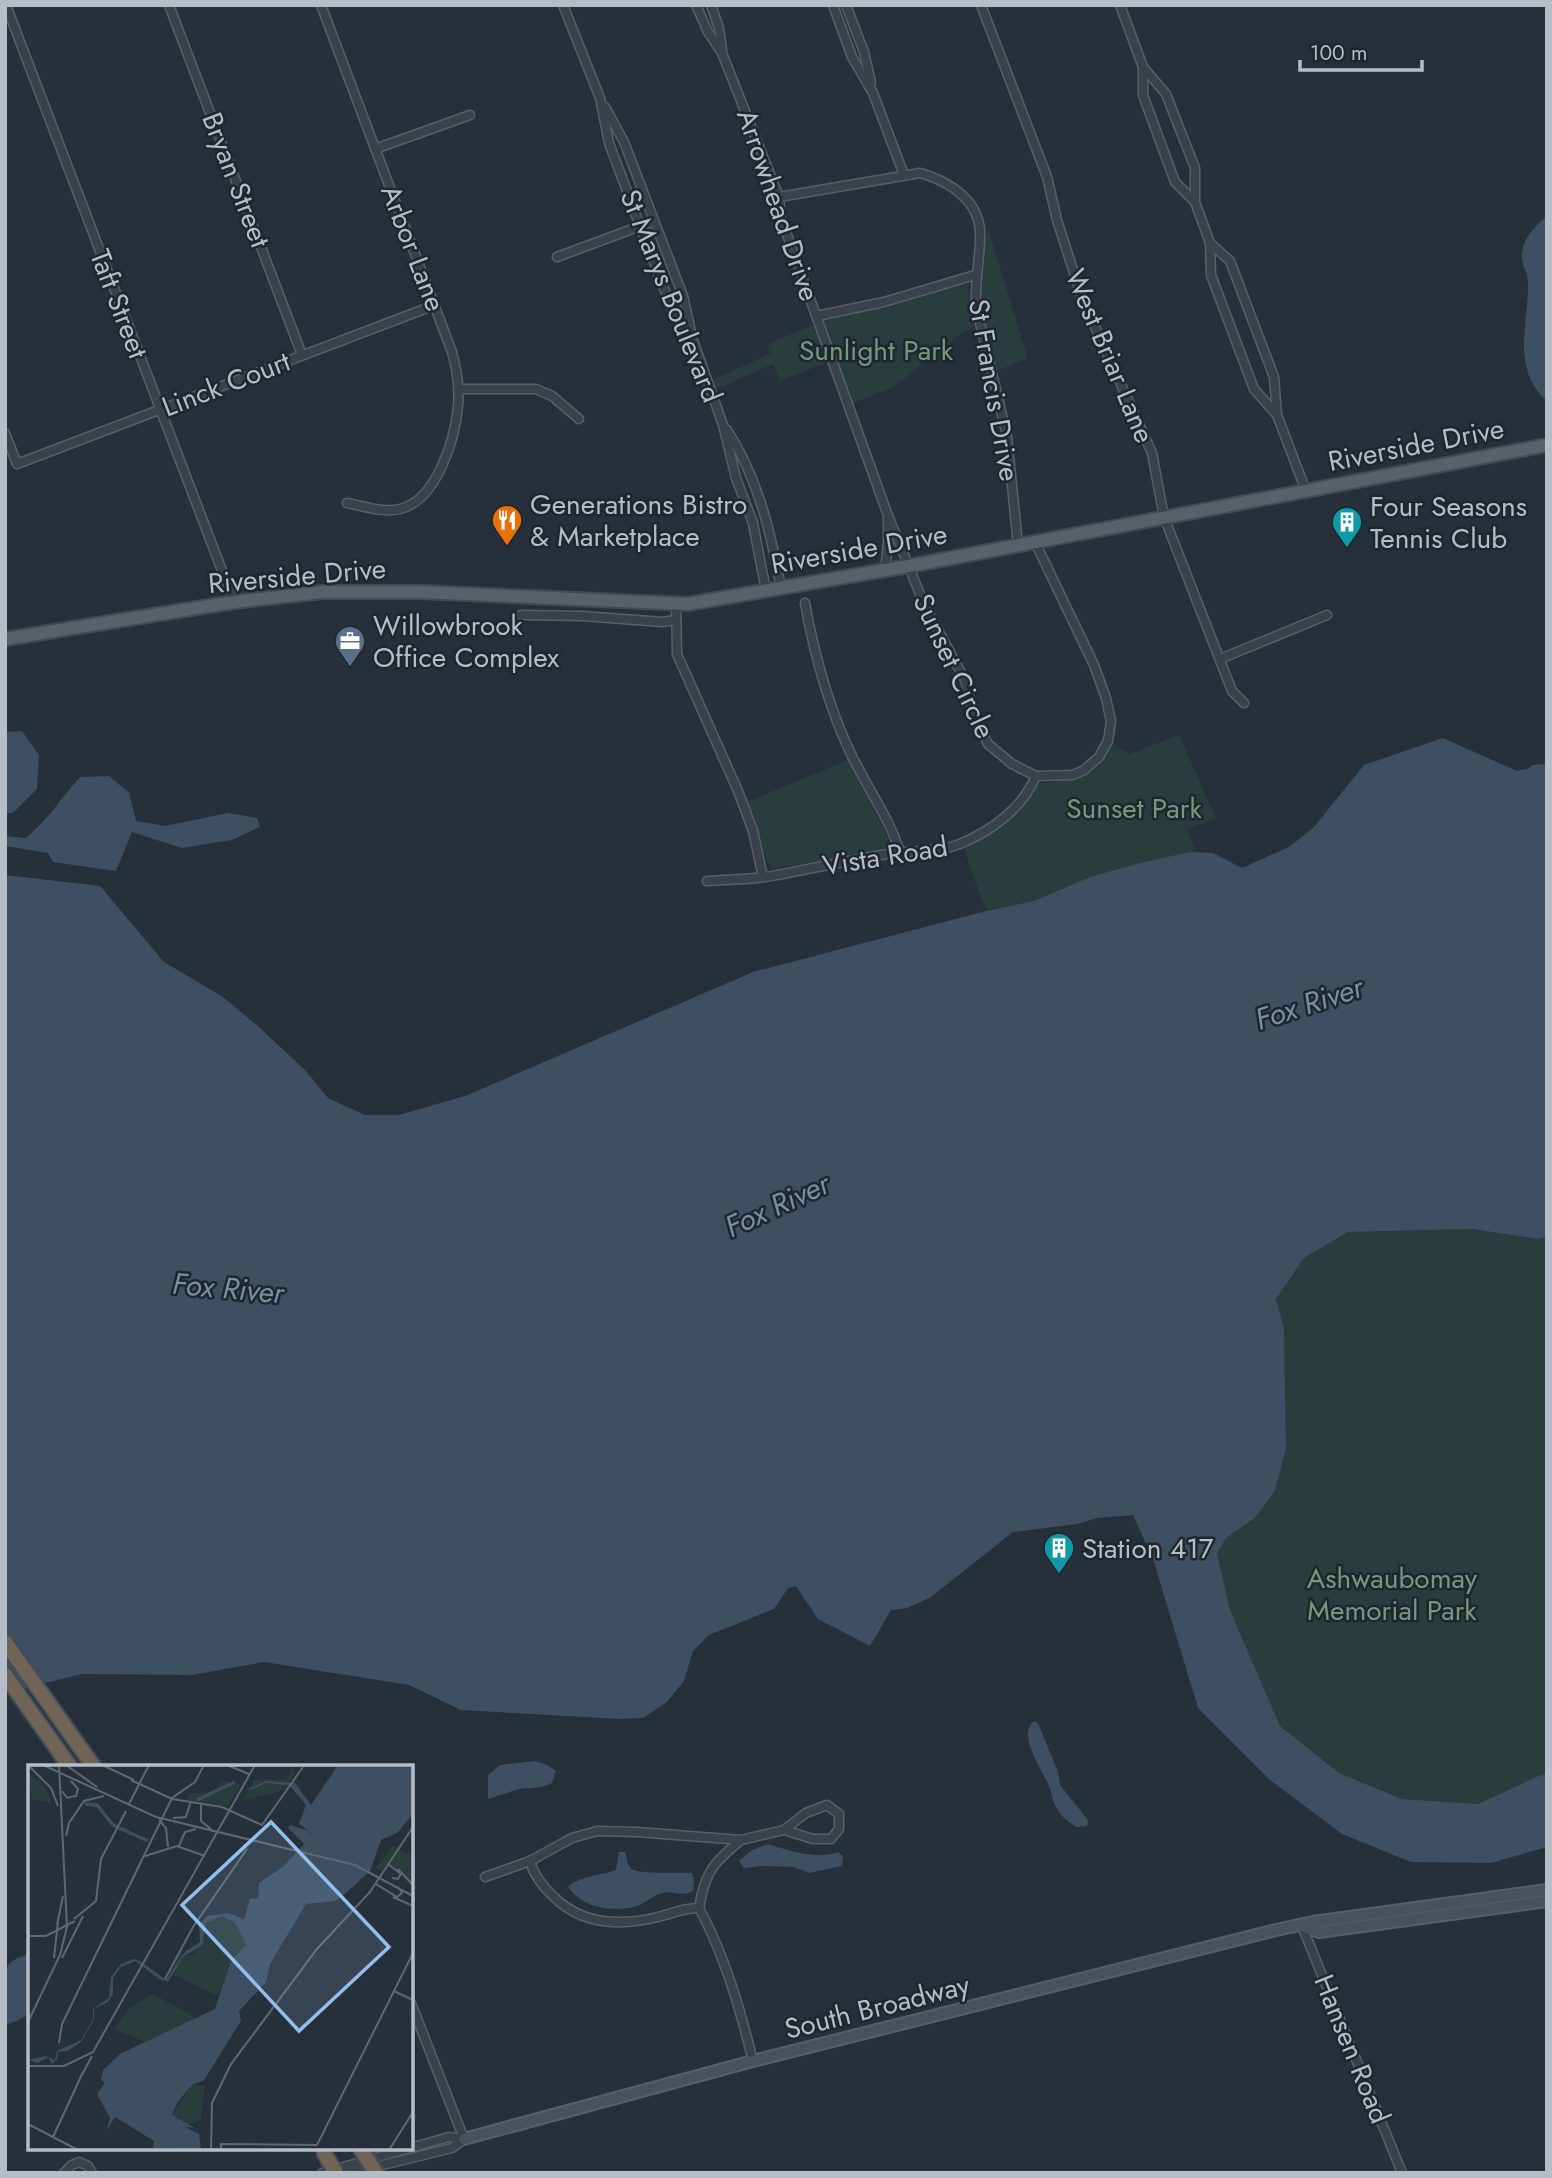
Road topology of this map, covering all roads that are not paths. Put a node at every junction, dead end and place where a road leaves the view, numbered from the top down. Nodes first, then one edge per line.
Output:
1 (6, 5) edge
2 (169, 5) edge
3 (321, 5) edge
4 (563, 5) edge
5 (696, 5) edge
6 (711, 5) edge
7 (833, 5) edge
8 (846, 5) edge
9 (981, 5) edge
10 (1120, 5) edge
11 (722, 53) junction
12 (1143, 67) junction
13 (873, 93) junction
14 (600, 98) junction
15 (470, 115) dead end
16 (375, 149) junction
17 (904, 175) junction
18 (779, 197) junction
19 (1195, 202) junction
20 (653, 220) junction
21 (640, 226) junction
22 (1210, 243) junction
23 (556, 257) dead end
24 (975, 275) junction
25 (435, 305) junction
26 (817, 316) junction
27 (694, 343) junction
28 (302, 355) junction
29 (458, 389) junction
30 (160, 410) junction
31 (1277, 415) junction
32 (579, 419) dead end
33 (723, 425) junction
34 (5, 433) edge
35 (1547, 445) edge
36 (1306, 491) junction
37 (347, 503) dead end
38 (887, 513) junction
39 (1164, 517) junction
40 (1035, 542) junction
41 (1018, 545) junction
42 (909, 566) junction
43 (885, 570) junction
44 (781, 588) junction
45 (766, 591) junction
46 (233, 602) junction
47 (676, 603) junction
48 (805, 603) dead end
49 (521, 615) dead end
50 (1327, 615) dead end
51 (676, 620) junction
52 (5, 639) edge
53 (1220, 659) junction
54 (1244, 703) dead end
55 (1036, 776) junction
56 (900, 852) junction
57 (763, 877) junction
58 (707, 881) dead end
59 (5, 1642) edge
60 (5, 1675) edge
61 (69, 1765) edge
62 (93, 1765) edge
63 (784, 1830) junction
64 (741, 1840) junction
65 (530, 1861) junction
66 (485, 1877) dead end
67 (1547, 1890) edge
68 (1547, 1900) edge
69 (699, 1908) junction
70 (1302, 1926) junction
71 (413, 2008) edge
72 (753, 2061) junction
73 (464, 2139) junction
74 (413, 2147) edge
75 (322, 2150) edge
76 (361, 2150) edge
77 (403, 2150) edge
78 (64, 2173) edge
79 (92, 2173) edge
80 (322, 2173) edge
81 (337, 2173) edge
82 (350, 2173) edge
83 (376, 2173) edge
84 (1402, 2173) edge

1 - 30 street, Taft Street
2 - 28 street, Bryan Street
3 - 16 street, Arbor Lane
4 - 14 street, St Marys Boulevard
5 - 11 street, Arrowhead Drive
6 - 11 street
7 - 13 street
8 - 13 street
9 - 39 street, West Briar Lane
10 - 12 street
11 - 18 street, Arrowhead Drive
12 - 19 street
12 - 19 street
13 - 17 street
14 - 20 street
14 - 21 street, St Marys Boulevard
15 - 16 street
16 - 25 street, Arbor Lane
17 - 18 street, St Francis Drive
17 - 24 street, St Francis Drive
18 - 26 street, Arrowhead Drive
19 - 22 street
20 - 21 street
20 - 27 street
21 - 23 street
21 - 27 street, St Marys Boulevard
22 - 31 street
22 - 31 street
24 - 26 street
24 - 41 street, St Francis Drive
25 - 28 street, Linck Court
25 - 29 street, Arbor Lane
26 - 38 street, Arrowhead Drive
27 - 33 street, St Marys Boulevard
28 - 30 street, Linck Court
29 - 32 street
29 - 37 street, Arbor Lane
30 - 34 street, Linck Court
30 - 46 street, Taft Street
31 - 36 street
33 - 44 street
33 - 45 street, St Marys Boulevard
35 - 36 main road, Riverside Drive
36 - 39 main road, Riverside Drive
38 - 42 street, Arrowhead Drive
38 - 43 street
39 - 40 main road, Riverside Drive
39 - 53 street, West Briar Lane
40 - 41 main road, Riverside Drive
40 - 55 street
41 - 42 main road, Riverside Drive
42 - 43 main road, Riverside Drive
42 - 55 street, Sunset Circle
43 - 44 main road, Riverside Drive
44 - 45 main road, Riverside Drive
45 - 47 main road, Riverside Drive
46 - 47 main road, Riverside Drive
46 - 52 main road, Riverside Drive
47 - 51 street
48 - 56 street
49 - 51 street
50 - 53 street
51 - 57 street
53 - 54 street, West Briar Lane
55 - 56 street, Vista Road
56 - 57 street, Vista Road
57 - 58 street, Vista Road
59 - 62 highway
60 - 61 highway
63 - 63 street
63 - 64 street
64 - 65 street
64 - 69 street
65 - 66 street
65 - 69 street
67 - 70 street, South Broadway
68 - 70 street, South Broadway
69 - 72 street
70 - 72 street, South Broadway
70 - 84 street, Hansen Road
71 - 73 street
72 - 73 street, South Broadway
73 - 74 street, South Broadway
73 - 82 street, South Broadway
75 - 81 highway, bridge
76 - 83 highway, bridge
77 - 80 street, South Broadway
78 - 79 street

